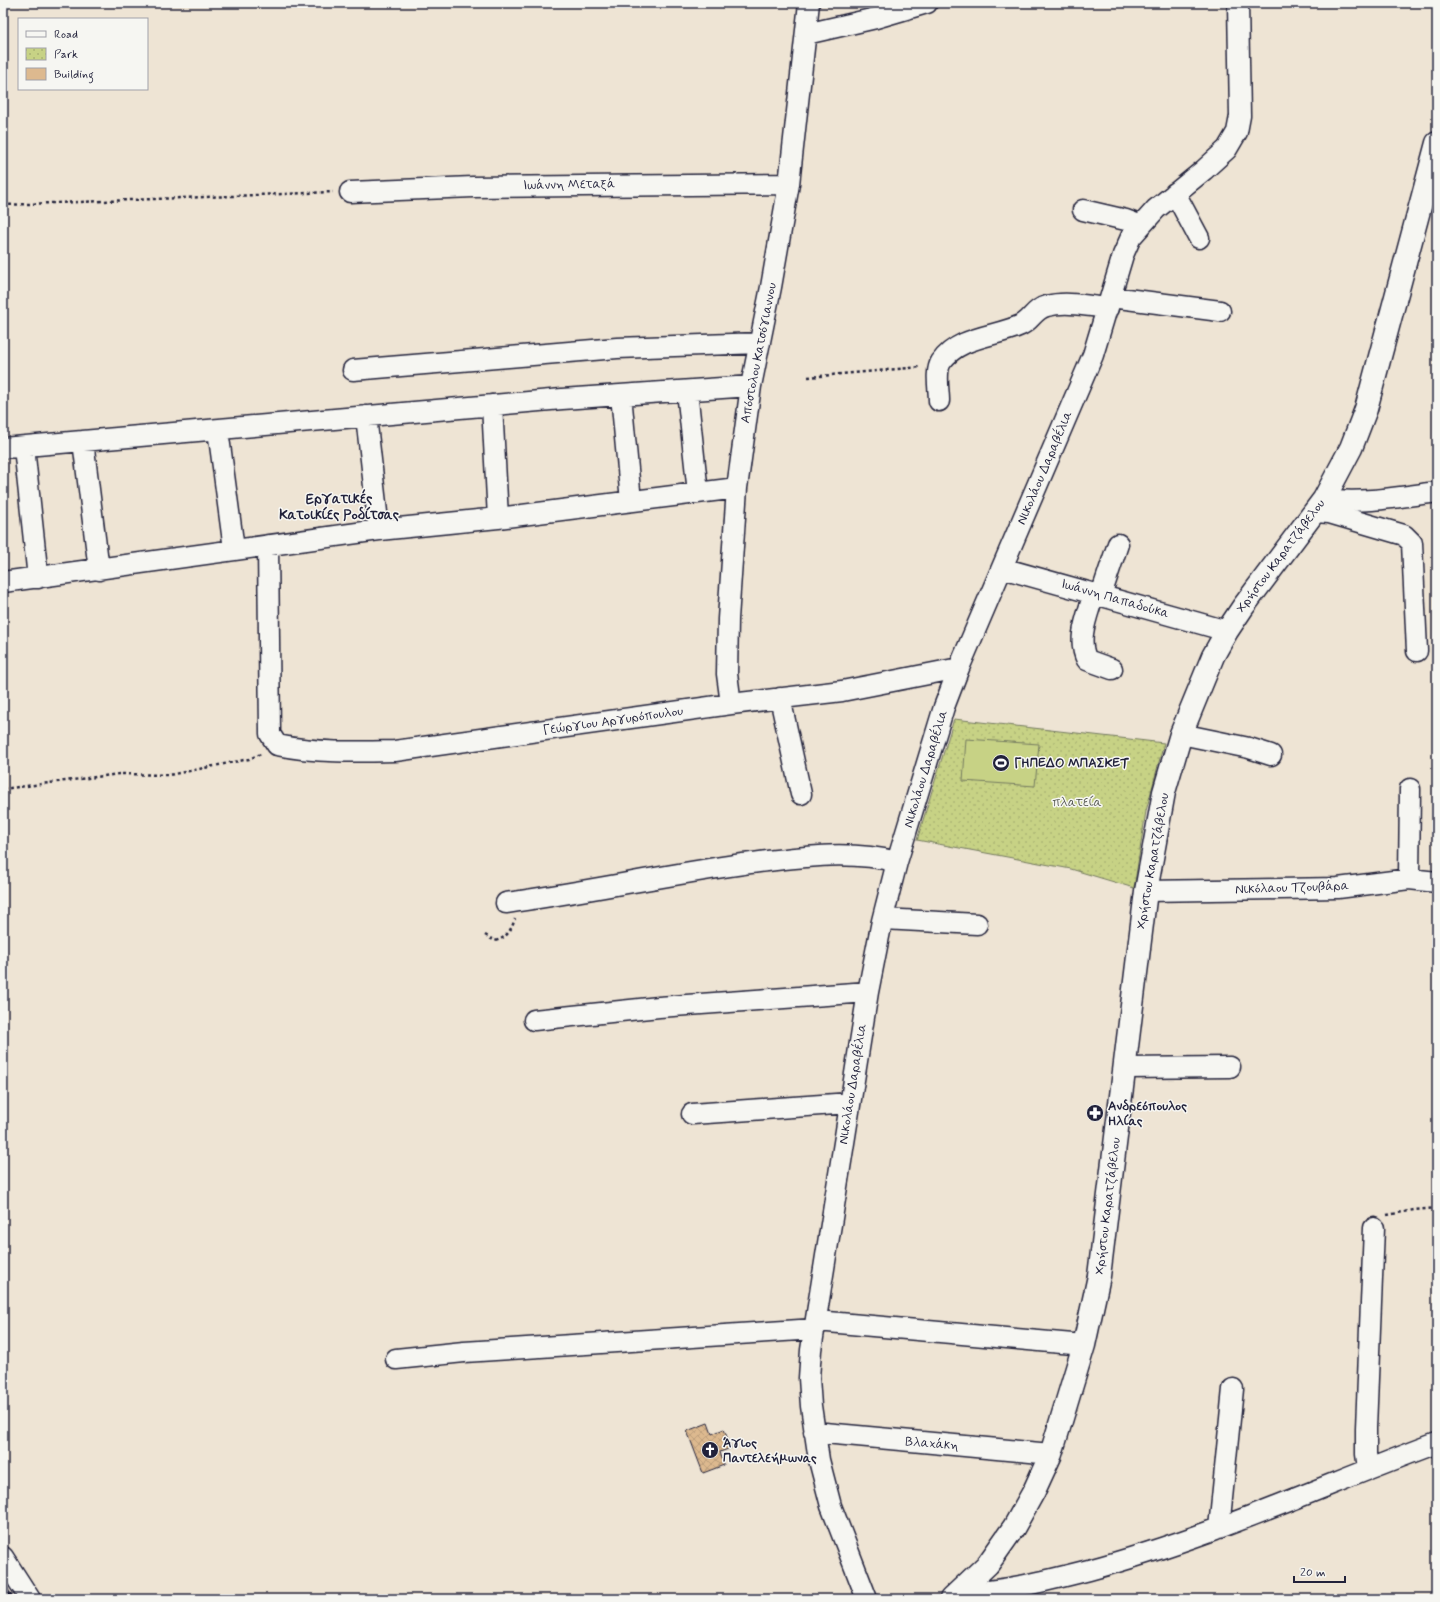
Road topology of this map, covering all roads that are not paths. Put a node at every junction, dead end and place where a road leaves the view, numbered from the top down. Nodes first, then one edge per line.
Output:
1 (808, 3) edge
2 (927, 3) edge
3 (1238, 3) edge
4 (806, 34) junction
5 (1437, 143) edge
6 (789, 184) junction
7 (350, 192) road end
8 (1175, 194) junction
9 (1083, 210) dead end
10 (1139, 226) junction
11 (1199, 238) dead end
12 (1109, 302) junction
13 (1220, 311) dead end
14 (760, 343) junction
15 (353, 370) dead end
16 (750, 386) junction
17 (687, 391) junction
18 (621, 396) junction
19 (939, 401) dead end
20 (492, 405) junction
21 (366, 416) junction
22 (218, 430) junction
23 (83, 441) junction
24 (24, 446) junction
25 (3, 448) edge
26 (737, 488) junction
27 (1437, 492) edge
28 (698, 493) junction
29 (631, 501) junction
30 (1320, 505) junction
31 (498, 518) junction
32 (379, 530) junction
33 (1118, 544) dead end
34 (268, 545) junction
35 (234, 549) junction
36 (1002, 568) junction
37 (99, 570) junction
38 (38, 578) junction
39 (3, 582) edge
40 (1098, 594) junction
41 (1227, 632) junction
42 (1417, 651) dead end
43 (959, 668) junction
44 (1112, 668) dead end
45 (780, 698) junction
46 (731, 704) junction
47 (1181, 734) junction
48 (1271, 755) dead end
49 (1410, 790) dead end
50 (801, 794) dead end
51 (897, 862) junction
52 (1410, 880) junction
53 (1437, 882) edge
54 (1146, 891) junction
55 (513, 902) road end
56 (883, 919) junction
57 (977, 924) dead end
58 (868, 992) junction
59 (534, 1020) dead end
60 (1230, 1067) dead end
61 (1125, 1068) junction
62 (850, 1103) junction
63 (692, 1114) dead end
64 (1374, 1228) road end
65 (816, 1325) junction
66 (1084, 1345) junction
67 (396, 1359) dead end
68 (1233, 1389) dead end
69 (814, 1432) junction
70 (1437, 1443) edge
71 (1051, 1454) junction
72 (1368, 1468) junction
73 (1219, 1528) junction
74 (3, 1557) edge
75 (954, 1596) edge
76 (30, 1599) edge
77 (867, 1599) edge

1 - 4 street, Απόστολου Κατσόγιαννου
2 - 4 street
3 - 8 street, Νικολάου Δαραβέλια
4 - 6 street, Απόστολου Κατσόγιαννου
5 - 30 street, Χρήστου Καρατζάβελου
6 - 7 street, Ιωάννη Μεταξά
6 - 14 street, Απόστολου Κατσόγιαννου
8 - 10 street, Νικολάου Δαραβέλια
8 - 11 street
9 - 10 street
10 - 12 street, Νικολάου Δαραβέλια
12 - 13 street
12 - 19 street
12 - 36 street, Νικολάου Δαραβέλια
14 - 15 street
14 - 16 street, Απόστολου Κατσόγιαννου
16 - 17 street
16 - 26 street, Απόστολου Κατσόγιαννου
17 - 18 street
17 - 28 street
18 - 20 street
18 - 29 street
20 - 21 street
20 - 31 street
21 - 22 street
21 - 32 street
22 - 23 street
22 - 35 street
23 - 24 street
23 - 37 street
24 - 25 street
24 - 38 street
26 - 28 street
26 - 46 street, Απόστολου Κατσόγιαννου
27 - 30 street
28 - 29 street
29 - 31 street
30 - 41 street, Χρήστου Καρατζάβελου
30 - 42 street
31 - 32 street
32 - 34 street
33 - 40 street
34 - 35 street
34 - 46 street, Γεώργιου Αργυρόπουλου
35 - 37 street
36 - 40 street, Ιωάννη Παπαδούκα
36 - 43 street, Νικολάου Δαραβέλια
37 - 38 street
38 - 39 street
40 - 41 street, Ιωάννη Παπαδούκα
40 - 44 street
41 - 47 street, Χρήστου Καρατζάβελου
43 - 45 street, Γεώργιου Αργυρόπουλου
43 - 51 street, Νικολάου Δαραβέλια
45 - 46 street, Γεώργιου Αργυρόπουλου
45 - 50 street
47 - 48 street
47 - 54 street, Χρήστου Καρατζάβελου
49 - 52 street
51 - 55 street
51 - 56 street, Νικολάου Δαραβέλια
52 - 53 street, Νικόλαου Τζουβάρα
52 - 54 street, Νικόλαου Τζουβάρα
54 - 61 street, Χρήστου Καρατζάβελου
56 - 57 street
56 - 58 street, Νικολάου Δαραβέλια
58 - 59 street
58 - 62 street, Νικολάου Δαραβέλια
60 - 61 street
61 - 66 street, Χρήστου Καρατζάβελου
62 - 63 street
62 - 65 street, Νικολάου Δαραβέλια
64 - 72 street
65 - 66 street
65 - 67 street
65 - 69 street, Νικολάου Δαραβέλια
66 - 71 street, Χρήστου Καρατζάβελου
68 - 73 street
69 - 71 street, Βλαχάκη
69 - 77 street, Νικολάου Δαραβέλια
70 - 72 street
71 - 75 street, Χρήστου Καρατζάβελου
72 - 73 street
73 - 75 street
74 - 76 street

